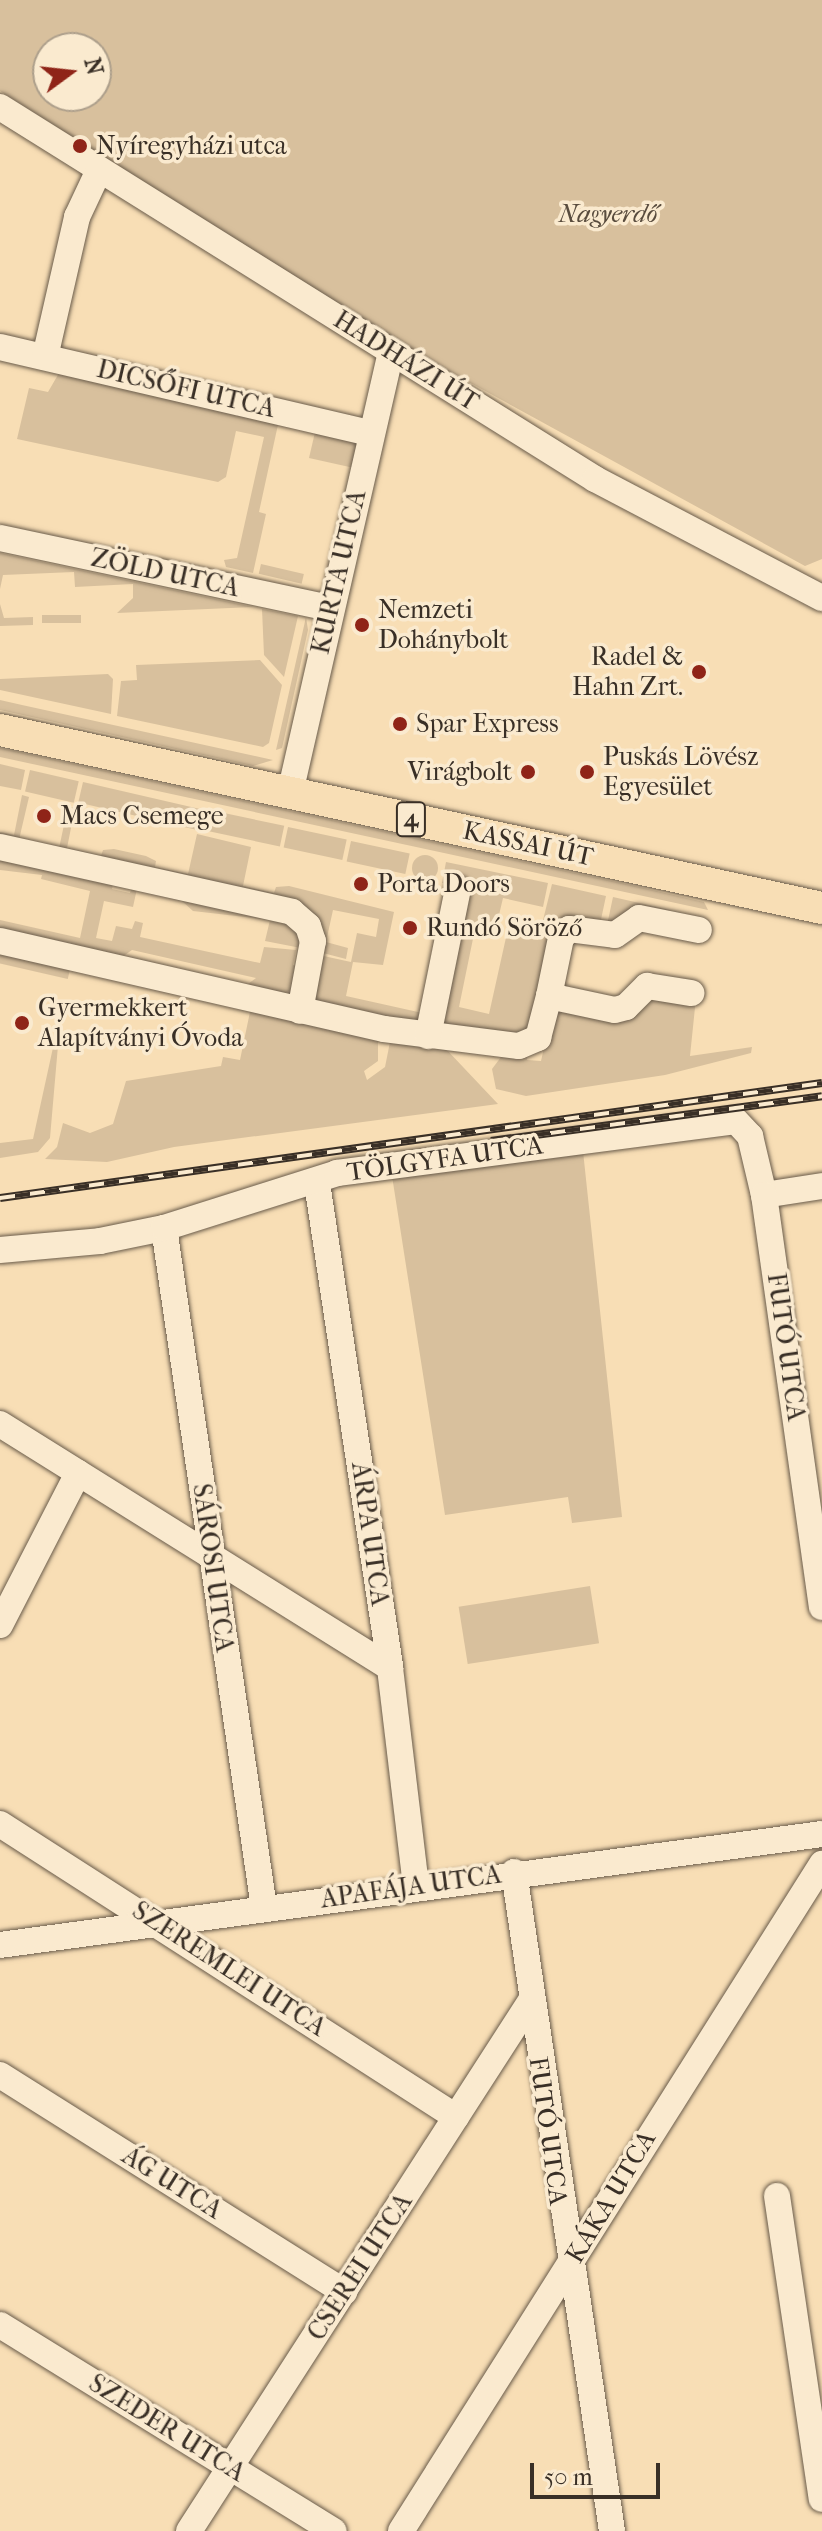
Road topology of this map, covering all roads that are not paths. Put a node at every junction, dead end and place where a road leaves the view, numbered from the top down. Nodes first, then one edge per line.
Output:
1 (0, 107) edge
2 (99, 170) junction
3 (0, 347) edge
4 (391, 352) junction
5 (45, 357) junction
6 (371, 433) junction
7 (0, 538) edge
8 (822, 598) edge
9 (330, 608) junction
10 (0, 730) edge
11 (290, 793) junction
12 (0, 847) edge
13 (458, 889) dead end
14 (822, 908) edge
15 (699, 930) dead end
16 (0, 941) edge
17 (691, 993) dead end
18 (549, 996) junction
19 (300, 1011) junction
20 (428, 1036) junction
21 (750, 1136) joint
22 (317, 1183) junction
23 (822, 1186) edge
24 (764, 1195) junction
25 (164, 1228) junction
26 (0, 1250) edge
27 (0, 1424) edge
28 (78, 1473) junction
29 (212, 1558) junction
30 (822, 1607) edge
31 (0, 1625) edge
32 (390, 1668) junction
33 (0, 1824) edge
34 (822, 1834) edge
35 (822, 1864) edge
36 (514, 1872) junction
37 (416, 1886) junction
38 (264, 1908) junction
39 (157, 1922) junction
40 (0, 1945) edge
41 (530, 2002) junction
42 (0, 2075) edge
43 (456, 2117) junction
44 (777, 2196) dead end
45 (569, 2264) junction
46 (344, 2292) junction
47 (0, 2325) edge
48 (230, 2467) junction
49 (822, 2499) edge
50 (610, 2530) edge
51 (189, 2531) edge
52 (334, 2531) edge
53 (401, 2531) edge

1 - 2 street, HADHÁZI ÚT
2 - 4 street, HADHÁZI ÚT
2 - 5 street
3 - 5 street, DICSŐFI UTCA
4 - 6 street, KURTA UTCA
4 - 8 street, HADHÁZI ÚT
5 - 6 street, DICSŐFI UTCA
6 - 9 street, KURTA UTCA
7 - 9 street, ZÖLD UTCA
9 - 11 street, KURTA UTCA
10 - 11 main road, KASSAI ÚT / 4
11 - 14 main road, KASSAI ÚT / 4
12 - 19 street
13 - 20 street
15 - 18 street
16 - 19 street
17 - 18 street
18 - 20 street
19 - 20 street
21 - 22 street, TÖLGYFA UTCA
21 - 24 street, FUTÓ UTCA
22 - 25 street, TÖLGYFA UTCA
22 - 32 street, ÁRPA UTCA
23 - 24 street
24 - 30 street, FUTÓ UTCA
25 - 26 street, TÖLGYFA UTCA
25 - 29 street, SÁROSI UTCA
27 - 28 street
28 - 29 street
28 - 31 street
29 - 32 street
29 - 38 street, SÁROSI UTCA
32 - 37 street, ÁRPA UTCA
33 - 39 street, SZEREMLEI UTCA
34 - 36 street, APAFÁJA UTCA
35 - 45 street, KÁKA UTCA
36 - 37 street, APAFÁJA UTCA
36 - 41 street, FUTÓ UTCA
37 - 38 street, APAFÁJA UTCA
38 - 39 street, APAFÁJA UTCA
39 - 40 street, APAFÁJA UTCA
39 - 43 street, SZEREMLEI UTCA
41 - 43 street, CSEREI UTCA
41 - 45 street, FUTÓ UTCA
42 - 46 street, ÁG UTCA
43 - 46 street, CSEREI UTCA
44 - 49 street
45 - 50 street, FUTÓ UTCA
45 - 53 street, KÁKA UTCA
46 - 48 street, CSEREI UTCA
47 - 48 street, SZEDER UTCA
48 - 51 street, CSEREI UTCA
48 - 52 street, SZEDER UTCA

